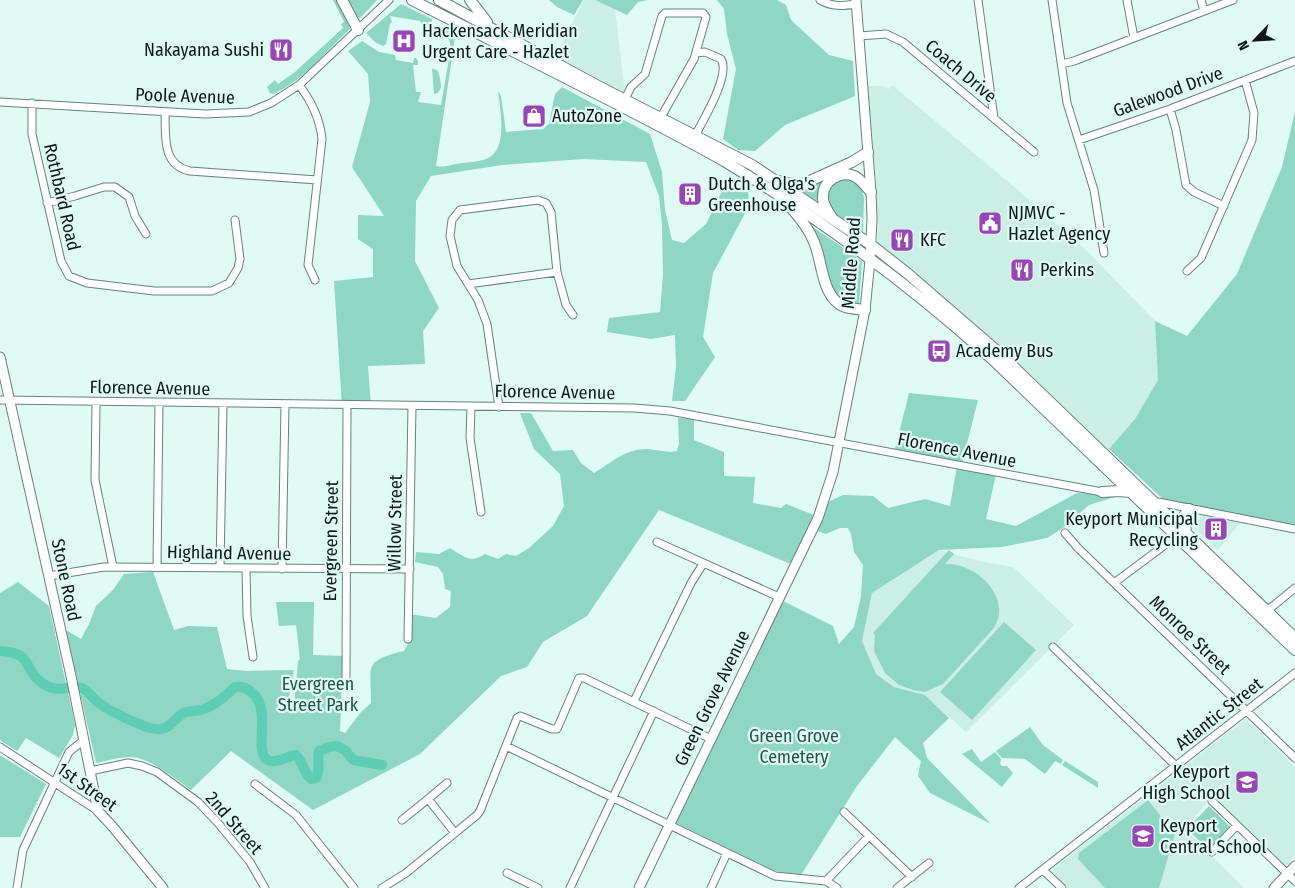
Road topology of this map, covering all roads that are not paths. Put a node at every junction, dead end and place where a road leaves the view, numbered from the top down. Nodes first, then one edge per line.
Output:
1 (342, 0) edge
2 (389, 0) edge
3 (412, 0) edge
4 (438, 0) edge
5 (470, 0) edge
6 (820, 0) edge
7 (978, 0) edge
8 (1052, 0) edge
9 (1126, 0) edge
10 (1201, 0) edge
11 (1233, 0) edge
12 (856, 2) edge
13 (1204, 11) junction
14 (490, 27) junction
15 (358, 30) junction
16 (859, 36) junction
17 (1134, 38) junction
18 (696, 53) junction
19 (1295, 61) edge
20 (1062, 64) junction
21 (1245, 80) junction
22 (299, 85) junction
23 (625, 99) junction
24 (0, 102) edge
25 (32, 104) junction
26 (1170, 109) junction
27 (166, 112) junction
28 (661, 117) junction
29 (994, 118) junction
30 (695, 136) junction
31 (1079, 140) junction
32 (868, 152) junction
33 (1034, 152) dead end
34 (317, 180) junction
35 (774, 180) junction
36 (871, 192) junction
37 (784, 199) junction
38 (47, 203) junction
39 (1224, 206) junction
40 (235, 220) dead end
41 (834, 220) junction
42 (146, 234) dead end
43 (870, 244) junction
44 (1104, 253) dead end
45 (870, 260) junction
46 (1187, 271) dead end
47 (557, 272) junction
48 (315, 280) dead end
49 (468, 284) junction
50 (865, 310) junction
51 (573, 314) dead end
52 (0, 357) edge
53 (0, 400) edge
54 (10, 401) junction
55 (96, 402) junction
56 (159, 403) junction
57 (223, 404) junction
58 (285, 404) junction
59 (348, 406) junction
60 (412, 406) junction
61 (471, 406) junction
62 (499, 407) junction
63 (839, 442) junction
64 (1109, 472) junction
65 (1102, 492) junction
66 (1130, 492) junction
67 (1153, 501) junction
68 (1189, 509) junction
69 (482, 512) dead end
70 (816, 523) joint
71 (1295, 529) edge
72 (1065, 534) dead end
73 (1182, 534) junction
74 (657, 542) dead end
75 (703, 564) junction
76 (113, 567) junction
77 (157, 567) junction
78 (220, 568) junction
79 (246, 569) junction
80 (282, 569) junction
81 (346, 570) junction
82 (410, 570) junction
83 (49, 576) junction
84 (1114, 583) junction
85 (1295, 588) edge
86 (779, 597) junction
87 (1266, 611) junction
88 (1295, 638) edge
89 (408, 639) dead end
90 (1053, 647) dead end
91 (1295, 650) edge
92 (253, 656) dead end
93 (1295, 673) edge
94 (346, 677) dead end
95 (634, 702) junction
96 (654, 711) junction
97 (1247, 711) junction
98 (711, 739) junction
99 (84, 740) junction
100 (506, 746) junction
101 (0, 747) edge
102 (1295, 758) edge
103 (1176, 766) junction
104 (90, 771) junction
105 (54, 782) junction
106 (447, 783) dead end
107 (255, 784) dead end
108 (613, 798) junction
109 (428, 799) junction
110 (1212, 800) dead end
111 (98, 811) junction
112 (844, 812) dead end
113 (402, 820) dead end
114 (1237, 825) junction
115 (669, 826) junction
116 (455, 833) junction
117 (870, 836) junction
118 (1212, 852) dead end
119 (727, 853) junction
120 (929, 863) dead end
121 (1295, 866) edge
122 (1043, 870) junction
123 (507, 873) dead end
124 (1287, 874) junction
125 (912, 877) junction
126 (826, 881) junction
127 (1295, 881) edge
128 (18, 886) edge
129 (27, 888) edge
130 (163, 888) edge
131 (265, 888) edge
132 (354, 888) edge
133 (382, 888) edge
134 (538, 888) edge
135 (570, 888) edge
136 (639, 888) edge
137 (711, 888) edge
138 (837, 888) edge
139 (897, 888) edge
140 (1019, 888) edge
141 (1062, 888) edge
142 (1274, 888) edge

1 - 15 highway
2 - 15 street, Poole Avenue
3 - 37 highway
4 - 14 highway
5 - 14 highway
6 - 12 street
7 - 29 street
8 - 20 street
9 - 17 street
10 - 13 street
11 - 13 street
12 - 16 main road, Middle Road
13 - 17 street
14 - 23 highway
15 - 22 street, Poole Avenue
16 - 29 street, Coach Drive
16 - 32 main road, Middle Road
17 - 20 street
18 - 23 street
18 - 28 street
18 - 30 street
19 - 21 street, Galewood Drive
20 - 31 street
21 - 26 street, Galewood Drive
21 - 39 street
22 - 27 street, Poole Avenue
22 - 34 street
23 - 28 highway
24 - 25 street, Poole Avenue
25 - 27 street, Poole Avenue
25 - 38 street, Rothbard Road
26 - 31 street, Galewood Drive
26 - 39 street
27 - 34 street
28 - 30 highway
29 - 33 street, Coach Drive
30 - 35 highway
31 - 44 street
32 - 35 highway
32 - 36 main road, Middle Road
34 - 48 street
35 - 41 highway
36 - 41 highway
36 - 43 main road, Middle Road
37 - 45 highway
37 - 50 highway
38 - 40 street, Rothbard Road
38 - 42 street
39 - 46 street
41 - 43 highway
43 - 45 main road, Middle Road
43 - 67 highway
45 - 50 main road, Middle Road
45 - 64 highway
47 - 49 street
47 - 49 street
47 - 51 street
49 - 62 street
50 - 63 main road, Middle Road
52 - 54 main road, Stone Road
53 - 54 street, Florence Avenue
54 - 55 street, Florence Avenue
54 - 83 main road, Stone Road
55 - 56 street, Florence Avenue
55 - 76 street
56 - 57 street, Florence Avenue
56 - 77 street
57 - 58 street, Florence Avenue
57 - 78 street
58 - 59 street, Florence Avenue
58 - 80 street
59 - 60 street, Florence Avenue
59 - 81 street, Evergreen Street
60 - 61 street, Florence Avenue
60 - 82 street, Willow Street
61 - 62 street, Florence Avenue
61 - 69 street
62 - 63 street, Florence Avenue
63 - 65 street, Florence Avenue
63 - 70 main road, Middle Road
64 - 65 highway
64 - 66 highway
65 - 66 highway
66 - 73 highway
67 - 68 street
67 - 73 highway
68 - 71 street
68 - 73 highway
70 - 86 main road, Green Grove Avenue
72 - 84 street, Monroe Street
73 - 84 street
73 - 87 highway
73 - 91 highway
74 - 75 street
75 - 86 street
75 - 95 street
76 - 77 street, Highland Avenue
76 - 83 street, Highland Avenue
77 - 78 street, Highland Avenue
78 - 79 street, Highland Avenue
79 - 80 street, Highland Avenue
79 - 92 street
80 - 81 street, Highland Avenue
81 - 82 street, Highland Avenue
81 - 94 street, Evergreen Street
82 - 89 street, Willow Street
83 - 99 main road, Stone Road
84 - 97 street, Monroe Street
85 - 87 street
86 - 98 main road, Green Grove Avenue
87 - 88 highway
90 - 103 street
93 - 97 street, Atlantic Street
95 - 96 street
95 - 100 street
96 - 98 street
96 - 108 street
97 - 102 street, Monroe Street
97 - 103 street, Atlantic Street
98 - 115 main road, Green Grove Avenue
99 - 104 main road, Stone Road
99 - 105 street
100 - 108 street
100 - 116 street
101 - 105 street, 1st Street
103 - 122 street, Atlantic Street
104 - 111 main road, Stone Road
104 - 131 street, 2nd Street
105 - 111 street, 1st Street
105 - 128 street
106 - 109 street
107 - 132 street
108 - 115 street
108 - 135 street
109 - 113 street
109 - 116 street
110 - 114 street
111 - 130 main road, 1st Street
112 - 117 street
114 - 118 street
114 - 124 street
115 - 119 street
115 - 136 main road, Green Grove Avenue
116 - 133 street
117 - 125 street
117 - 126 street
119 - 126 street
119 - 137 street
120 - 125 street
121 - 124 main road
122 - 140 street, Atlantic Street
122 - 141 street
123 - 134 street
124 - 127 street
124 - 142 main road
125 - 139 street
126 - 138 street
128 - 129 street

